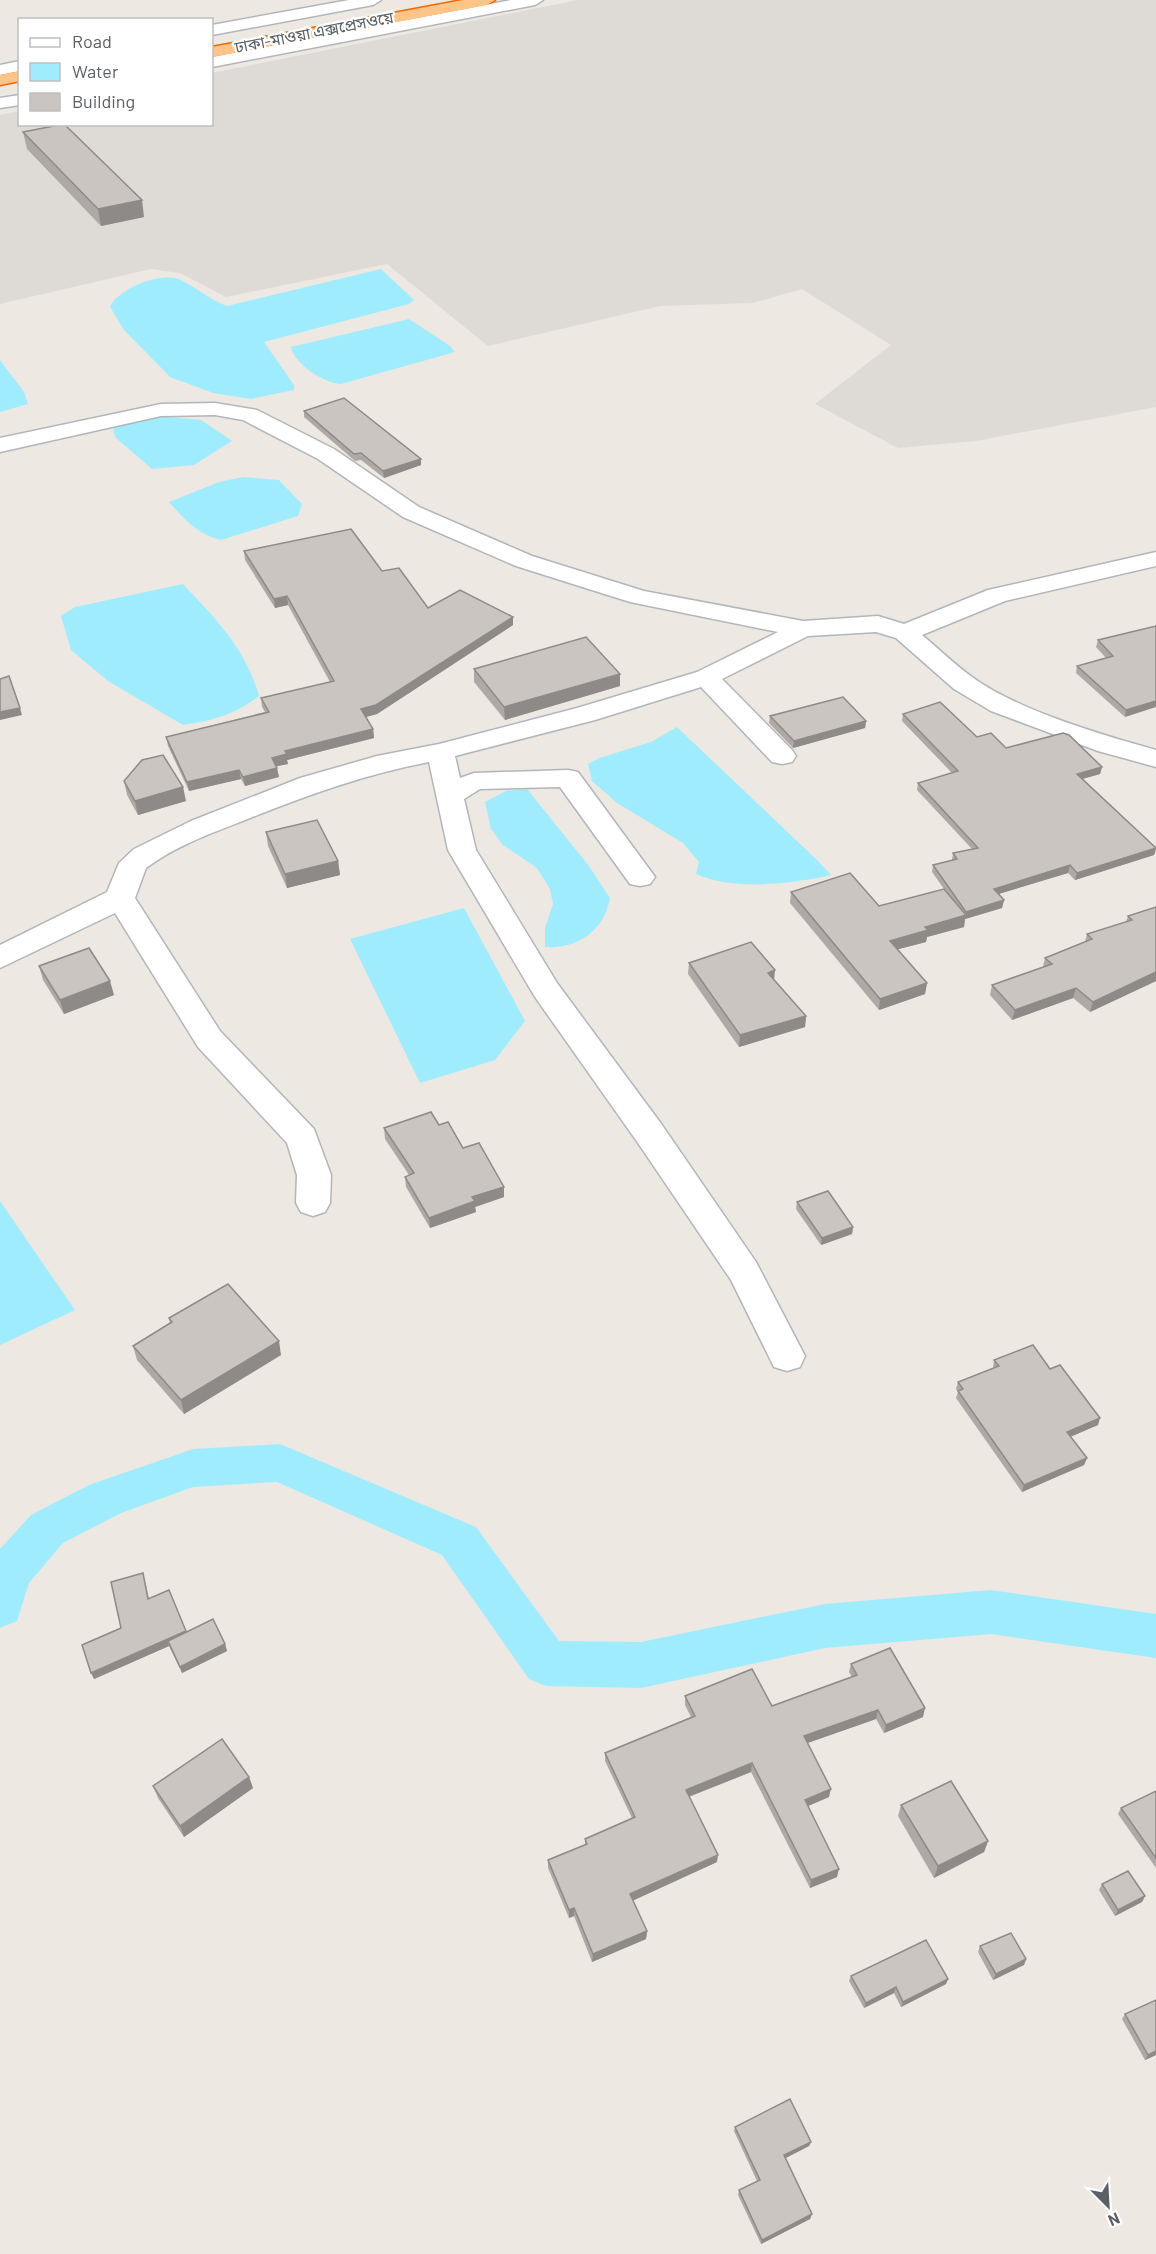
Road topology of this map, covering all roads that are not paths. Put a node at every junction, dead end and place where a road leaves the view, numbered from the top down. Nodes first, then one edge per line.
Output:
1 (373, 0) edge
2 (409, 0) edge
3 (487, 0) edge
4 (535, 0) edge
5 (248, 7) dead end
6 (260, 21) junction
7 (213, 30) edge
8 (213, 38) edge
9 (213, 52) edge
10 (213, 62) edge
11 (18, 66) edge
12 (0, 70) edge
13 (18, 76) edge
14 (0, 80) edge
15 (18, 89) edge
16 (0, 93) edge
17 (18, 99) edge
18 (0, 103) edge
19 (0, 445) edge
20 (1156, 559) edge
21 (803, 629) junction
22 (905, 633) junction
23 (706, 677) junction
24 (440, 752) junction
25 (782, 756) dead end
26 (1156, 759) edge
27 (451, 795) junction
28 (640, 877) dead end
29 (120, 898) junction
30 (0, 958) edge
31 (313, 1203) dead end
32 (787, 1356) dead end

1 - 6 street
2 - 8 highway, ঢাকা-মাওয়া এক্সপ্রেসওয়ে
3 - 9 highway, ঢাকা-মাওয়া এক্সপ্রেসওয়ে
4 - 10 street
5 - 6 street
6 - 7 street
11 - 12 street
13 - 14 highway
15 - 16 highway
17 - 18 street
19 - 21 street
20 - 22 street
21 - 22 street
21 - 23 street
22 - 26 street
23 - 24 street
23 - 25 street
24 - 27 street
24 - 29 street
27 - 28 street
27 - 32 street
29 - 30 street
29 - 31 street

